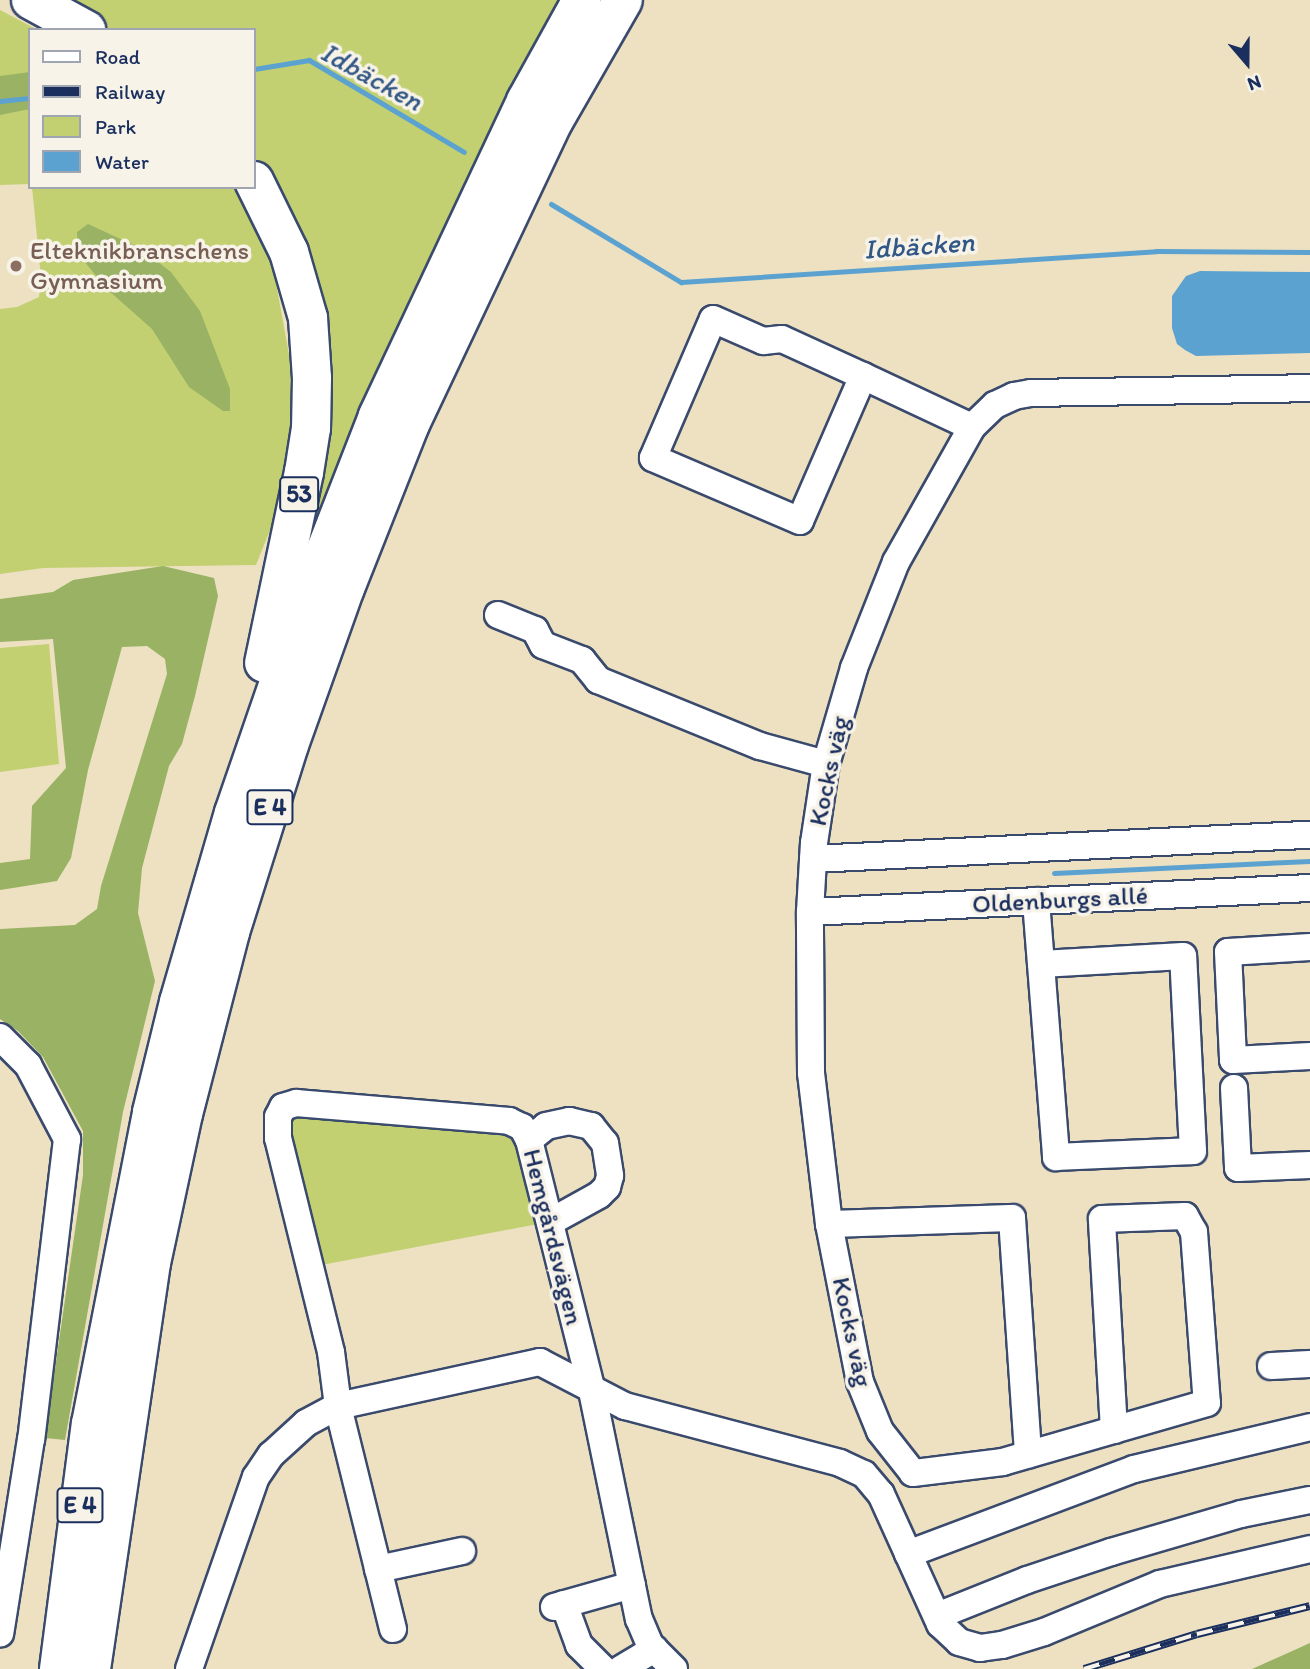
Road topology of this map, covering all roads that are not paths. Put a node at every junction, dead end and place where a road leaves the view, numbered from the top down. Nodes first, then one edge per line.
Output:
1 (31, 0) edge
2 (582, 0) edge
3 (623, 0) edge
4 (82, 28) edge
5 (256, 185) edge
6 (863, 376) junction
7 (1310, 388) edge
8 (972, 427) junction
9 (498, 615) dead end
10 (827, 764) junction
11 (234, 813) junction
12 (1310, 835) edge
13 (813, 859) junction
14 (1310, 888) edge
15 (1036, 901) junction
16 (810, 912) junction
17 (1310, 947) edge
18 (1041, 964) junction
19 (0, 1037) edge
20 (1310, 1056) edge
21 (1234, 1088) dead end
22 (529, 1140) junction
23 (1310, 1165) edge
24 (550, 1222) junction
25 (829, 1224) junction
26 (1310, 1364) edge
27 (1271, 1366) dead end
28 (592, 1391) junction
29 (338, 1406) junction
30 (1310, 1427) edge
31 (1114, 1430) junction
32 (1028, 1454) junction
33 (1310, 1500) edge
34 (1310, 1549) edge
35 (463, 1551) dead end
36 (908, 1554) junction
37 (378, 1569) junction
38 (632, 1585) junction
39 (942, 1628) junction
40 (393, 1629) dead end
41 (0, 1634) edge
42 (654, 1649) junction
43 (59, 1669) edge
44 (91, 1669) edge
45 (189, 1669) edge
46 (603, 1669) edge
47 (621, 1669) edge
48 (674, 1669) edge

1 - 4 highway
2 - 11 highway, E 4
3 - 44 highway, E 4
5 - 11 highway, 53
6 - 6 street
6 - 8 street
7 - 8 street, Kocks väg
8 - 10 street, Kocks väg
9 - 10 street
10 - 13 street, Kocks väg
11 - 43 highway, E 4
12 - 13 street, Oldenburgs allé
13 - 16 street, Kocks väg
14 - 15 street, Oldenburgs allé
15 - 16 street, Oldenburgs allé
15 - 18 street
16 - 25 street, Kocks väg
17 - 20 street
18 - 18 street
19 - 41 street
21 - 23 street
22 - 24 street, Hemgårdsvägen
22 - 24 street
22 - 29 street, Hemgårdsvägen
24 - 28 street, Hemgårdsvägen
25 - 32 street, Kocks väg
25 - 32 street
26 - 27 street
28 - 29 street
28 - 36 street
28 - 38 street, Hemgårdsvägen
29 - 37 street
29 - 45 street
30 - 36 street
31 - 31 street
31 - 32 street
33 - 39 street
34 - 39 street
35 - 37 street
36 - 39 street
37 - 40 street
38 - 42 street, Hemgårdsvägen
38 - 46 street
42 - 47 street
42 - 48 street, Hemgårdsvägen

